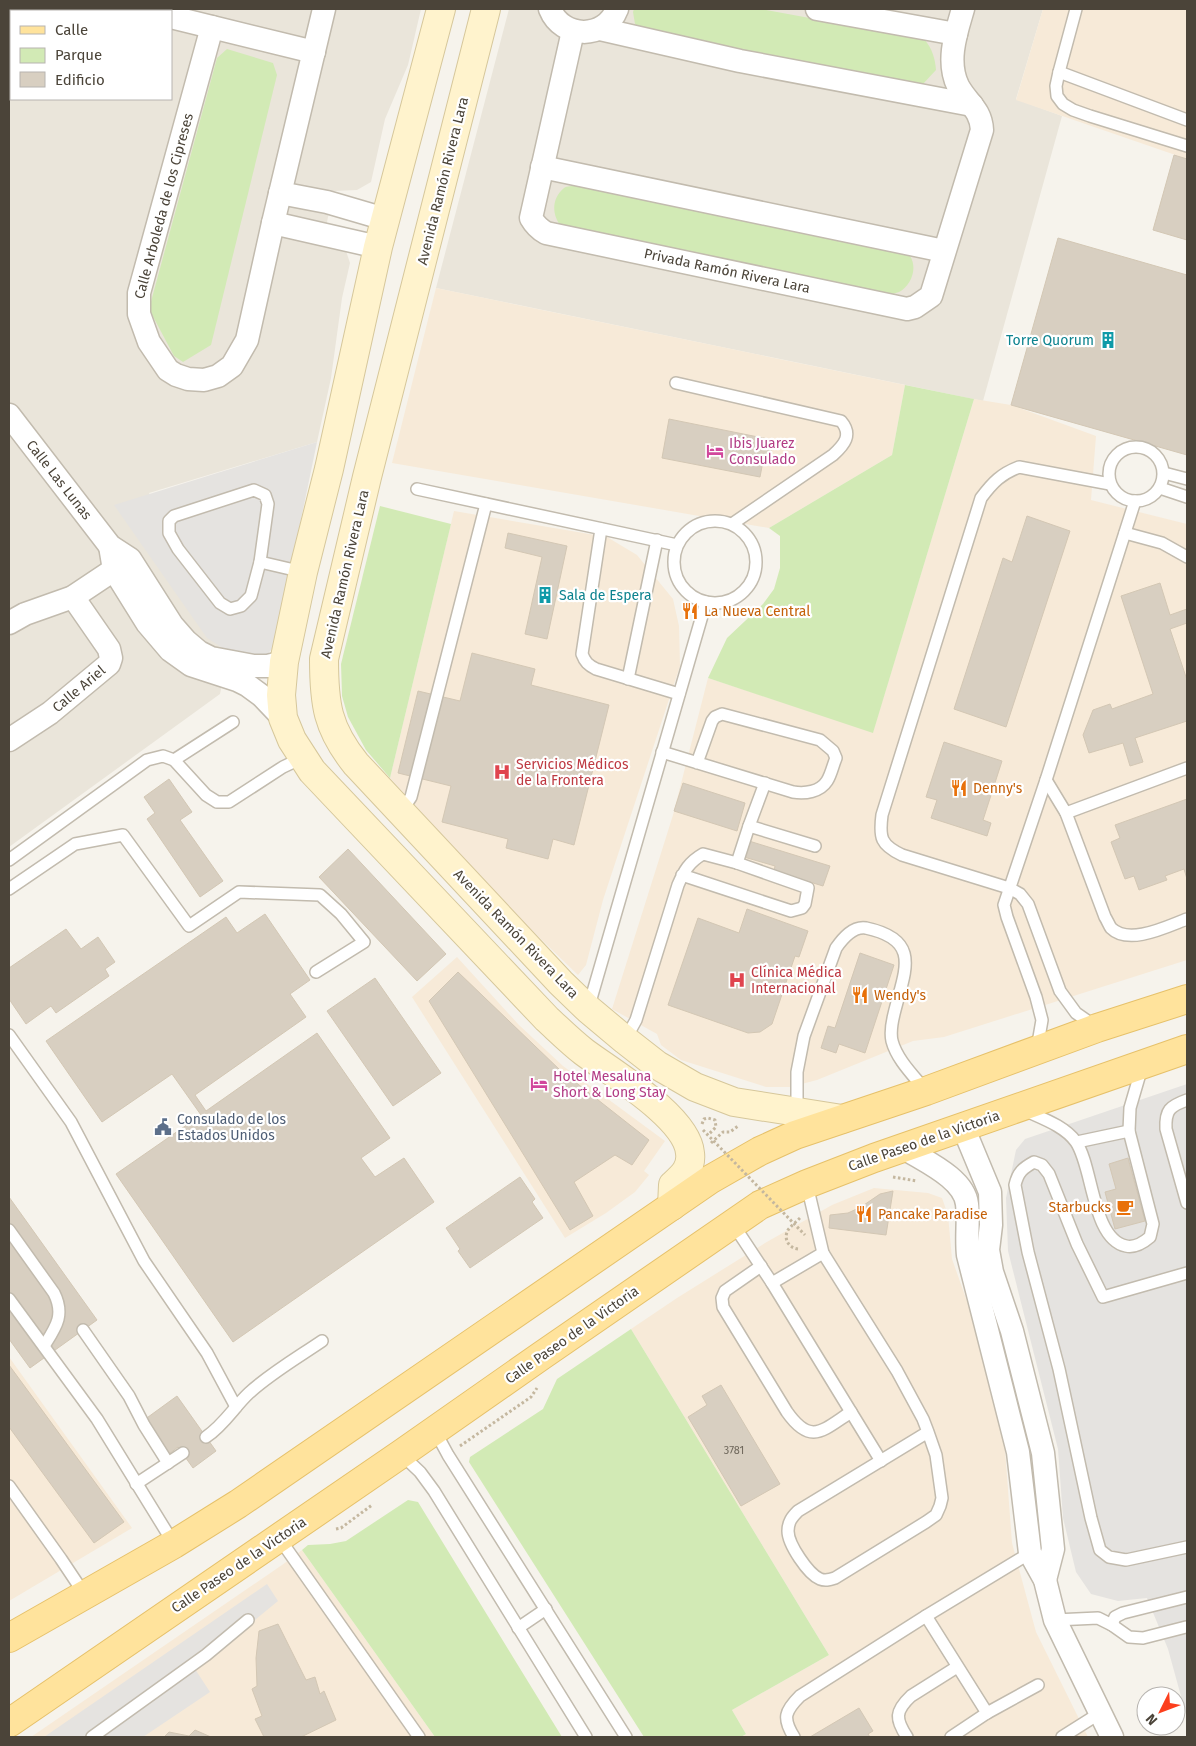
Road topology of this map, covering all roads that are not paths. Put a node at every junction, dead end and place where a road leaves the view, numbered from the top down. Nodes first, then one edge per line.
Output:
1 (324, 9) edge
2 (441, 9) edge
3 (486, 9) edge
4 (550, 9) edge
5 (617, 9) edge
6 (817, 9) edge
7 (963, 9) edge
8 (1076, 9) edge
9 (172, 17) edge
10 (212, 27) junction
11 (600, 29) junction
12 (573, 31) junction
13 (956, 34) junction
14 (314, 52) junction
15 (1059, 72) junction
16 (972, 105) junction
17 (1187, 120) edge
18 (1187, 146) edge
19 (542, 167) junction
20 (280, 193) junction
21 (385, 219) junction
22 (273, 223) junction
23 (378, 247) junction
24 (944, 251) junction
25 (676, 384) dead end
26 (10, 420) edge
27 (329, 469) junction
28 (1164, 473) junction
29 (367, 477) junction
30 (1187, 479) edge
31 (1110, 484) junction
32 (1160, 488) junction
33 (417, 489) dead end
34 (1187, 497) edge
35 (1135, 502) junction
36 (486, 504) junction
37 (732, 524) junction
38 (601, 529) junction
39 (1124, 533) junction
40 (657, 540) junction
41 (677, 545) junction
42 (1187, 557) edge
43 (260, 562) junction
44 (122, 565) junction
45 (303, 572) junction
46 (73, 597) junction
47 (706, 602) junction
48 (9, 623) edge
49 (284, 662) junction
50 (628, 679) junction
51 (679, 694) junction
52 (282, 718) junction
53 (233, 722) dead end
54 (337, 738) junction
55 (9, 740) edge
56 (662, 752) junction
57 (302, 758) junction
58 (174, 760) junction
59 (697, 763) junction
60 (1187, 768) edge
61 (1046, 780) junction
62 (765, 784) junction
63 (401, 812) junction
64 (1066, 813) junction
65 (749, 826) junction
66 (815, 846) dead end
67 (9, 860) edge
68 (737, 863) junction
69 (682, 875) junction
70 (1009, 888) junction
71 (9, 889) edge
72 (1187, 919) edge
73 (316, 972) dead end
74 (1187, 999) edge
75 (588, 1008) junction
76 (1097, 1028) junction
77 (9, 1035) edge
78 (566, 1037) junction
79 (625, 1040) junction
80 (1037, 1049) junction
81 (1187, 1049) edge
82 (1143, 1065) junction
83 (926, 1091) junction
84 (1187, 1100) edge
85 (1020, 1108) junction
86 (796, 1124) junction
87 (963, 1127) junction
88 (1129, 1132) junction
89 (1077, 1142) junction
90 (904, 1148) junction
91 (807, 1184) junction
92 (1187, 1203) edge
93 (672, 1206) junction
94 (733, 1224) junction
95 (9, 1230) edge
96 (823, 1253) junction
97 (761, 1266) junction
98 (1187, 1273) edge
99 (772, 1283) junction
100 (9, 1299) edge
101 (83, 1330) dead end
102 (322, 1341) dead end
103 (44, 1346) junction
104 (236, 1407) junction
105 (851, 1412) junction
106 (435, 1431) junction
107 (928, 1432) junction
108 (206, 1437) dead end
109 (182, 1453) dead end
110 (401, 1454) junction
111 (881, 1461) junction
112 (168, 1463) junction
113 (136, 1484) junction
114 (9, 1486) edge
115 (279, 1538) junction
116 (174, 1544) junction
117 (1187, 1547) edge
118 (1053, 1549) junction
119 (1030, 1553) junction
120 (1045, 1580) junction
121 (85, 1595) junction
122 (1187, 1598) edge
123 (546, 1609) junction
124 (926, 1616) junction
125 (248, 1620) dead end
126 (1055, 1620) junction
127 (1112, 1624) junction
128 (1187, 1627) edge
129 (518, 1628) junction
130 (14, 1631) edge
131 (957, 1667) junction
132 (1038, 1684) dead end
133 (987, 1713) junction
134 (1100, 1713) junction
135 (9, 1723) edge
136 (92, 1737) edge
137 (419, 1737) edge
138 (586, 1737) edge
139 (626, 1737) edge
140 (794, 1737) edge
141 (907, 1737) edge
142 (951, 1737) edge
143 (1062, 1737) edge
144 (1112, 1737) edge

1 - 14 street, Calle Arboleda de los Cipreses
2 - 21 street
3 - 29 street, Avenida Ramón Rivera Lara
4 - 12 street
5 - 11 street
6 - 13 street
7 - 13 street, Privada Ramón Rivera Lara
8 - 15 lane
9 - 10 street
10 - 14 street
10 - 22 street, Calle Arboleda de los Cipreses
11 - 12 street
11 - 16 street
12 - 19 street, Privada Ramón Rivera Lara
13 - 16 street, Privada Ramón Rivera Lara
14 - 20 street, Calle Arboleda de los Cipreses
15 - 17 lane
15 - 18 lane
16 - 24 street, Privada Ramón Rivera Lara
19 - 24 street
19 - 24 street, Privada Ramón Rivera Lara
20 - 21 street
20 - 22 street, Calle Arboleda de los Cipreses
21 - 23 street
22 - 23 street
23 - 27 street
25 - 37 lane
26 - 44 street, Calle Las Lunas
27 - 29 street
27 - 45 street
28 - 30 lane
28 - 31 lane
28 - 32 lane
29 - 54 street, Avenida Ramón Rivera Lara
31 - 35 lane
31 - 70 lane
32 - 34 lane
32 - 35 lane
33 - 36 lane
35 - 39 lane
36 - 38 lane
36 - 63 lane
37 - 41 lane
37 - 47 lane
38 - 40 lane
38 - 50 lane
39 - 42 lane
39 - 61 lane
40 - 41 lane
40 - 50 lane
41 - 47 lane
43 - 43 lane
43 - 45 lane
44 - 46 street
44 - 49 street, Calle Las Lunas
44 - 52 street, Calle Las Lunas
45 - 49 street
46 - 48 street
46 - 55 street, Calle Ariel
47 - 51 lane
49 - 52 street
50 - 51 lane
51 - 56 lane
52 - 57 street
53 - 58 lane
54 - 57 street
54 - 63 street, Avenida Ramón Rivera Lara
56 - 59 lane
56 - 75 lane
57 - 58 lane
57 - 78 street
58 - 67 lane
59 - 62 lane
59 - 62 lane
60 - 64 lane
61 - 64 lane
61 - 70 lane
62 - 65 lane
63 - 75 street, Avenida Ramón Rivera Lara
64 - 72 lane
65 - 66 lane
65 - 68 lane
68 - 69 lane
68 - 69 lane
69 - 79 lane
70 - 76 lane
70 - 80 lane
71 - 73 lane
74 - 76 main road
75 - 78 street
75 - 79 street, Avenida Ramón Rivera Lara
76 - 80 main road
77 - 104 lane
78 - 93 street
79 - 86 street, Avenida Ramón Rivera Lara
80 - 83 main road
81 - 82 main road, Calle Paseo de la Victoria
82 - 85 main road, Calle Paseo de la Victoria
82 - 88 lane
83 - 86 main road
83 - 86 lane
84 - 92 lane
85 - 87 main road, Calle Paseo de la Victoria
85 - 89 lane
86 - 93 main road
87 - 90 main road, Calle Paseo de la Victoria
87 - 118 street
88 - 89 lane
88 - 89 lane
90 - 91 main road, Calle Paseo de la Victoria
90 - 119 street
91 - 94 main road, Calle Paseo de la Victoria
91 - 96 lane
93 - 116 main road
94 - 97 lane
94 - 106 main road, Calle Paseo de la Victoria
95 - 103 lane
96 - 99 lane
96 - 107 lane
97 - 99 lane
97 - 105 lane
98 - 117 lane
99 - 105 lane
100 - 103 lane
101 - 112 lane
102 - 104 lane
103 - 113 lane
104 - 108 lane
105 - 111 lane
106 - 110 main road, Calle Paseo de la Victoria
106 - 123 lane
107 - 111 lane
107 - 111 lane
109 - 112 lane
110 - 115 main road, Calle Paseo de la Victoria
110 - 129 lane
112 - 113 lane
113 - 116 lane
114 - 121 lane
115 - 135 main road, Calle Paseo de la Victoria
115 - 137 lane
116 - 121 main road
118 - 119 lane
118 - 120 street
119 - 120 street
119 - 124 lane
120 - 126 street
121 - 130 main road
122 - 127 lane
123 - 129 lane
123 - 139 lane
124 - 131 lane
124 - 140 lane
125 - 136 lane
126 - 127 lane
126 - 134 street
127 - 128 lane
129 - 138 lane
131 - 133 lane
131 - 141 lane
132 - 133 lane
133 - 142 lane
134 - 143 lane
134 - 144 street

